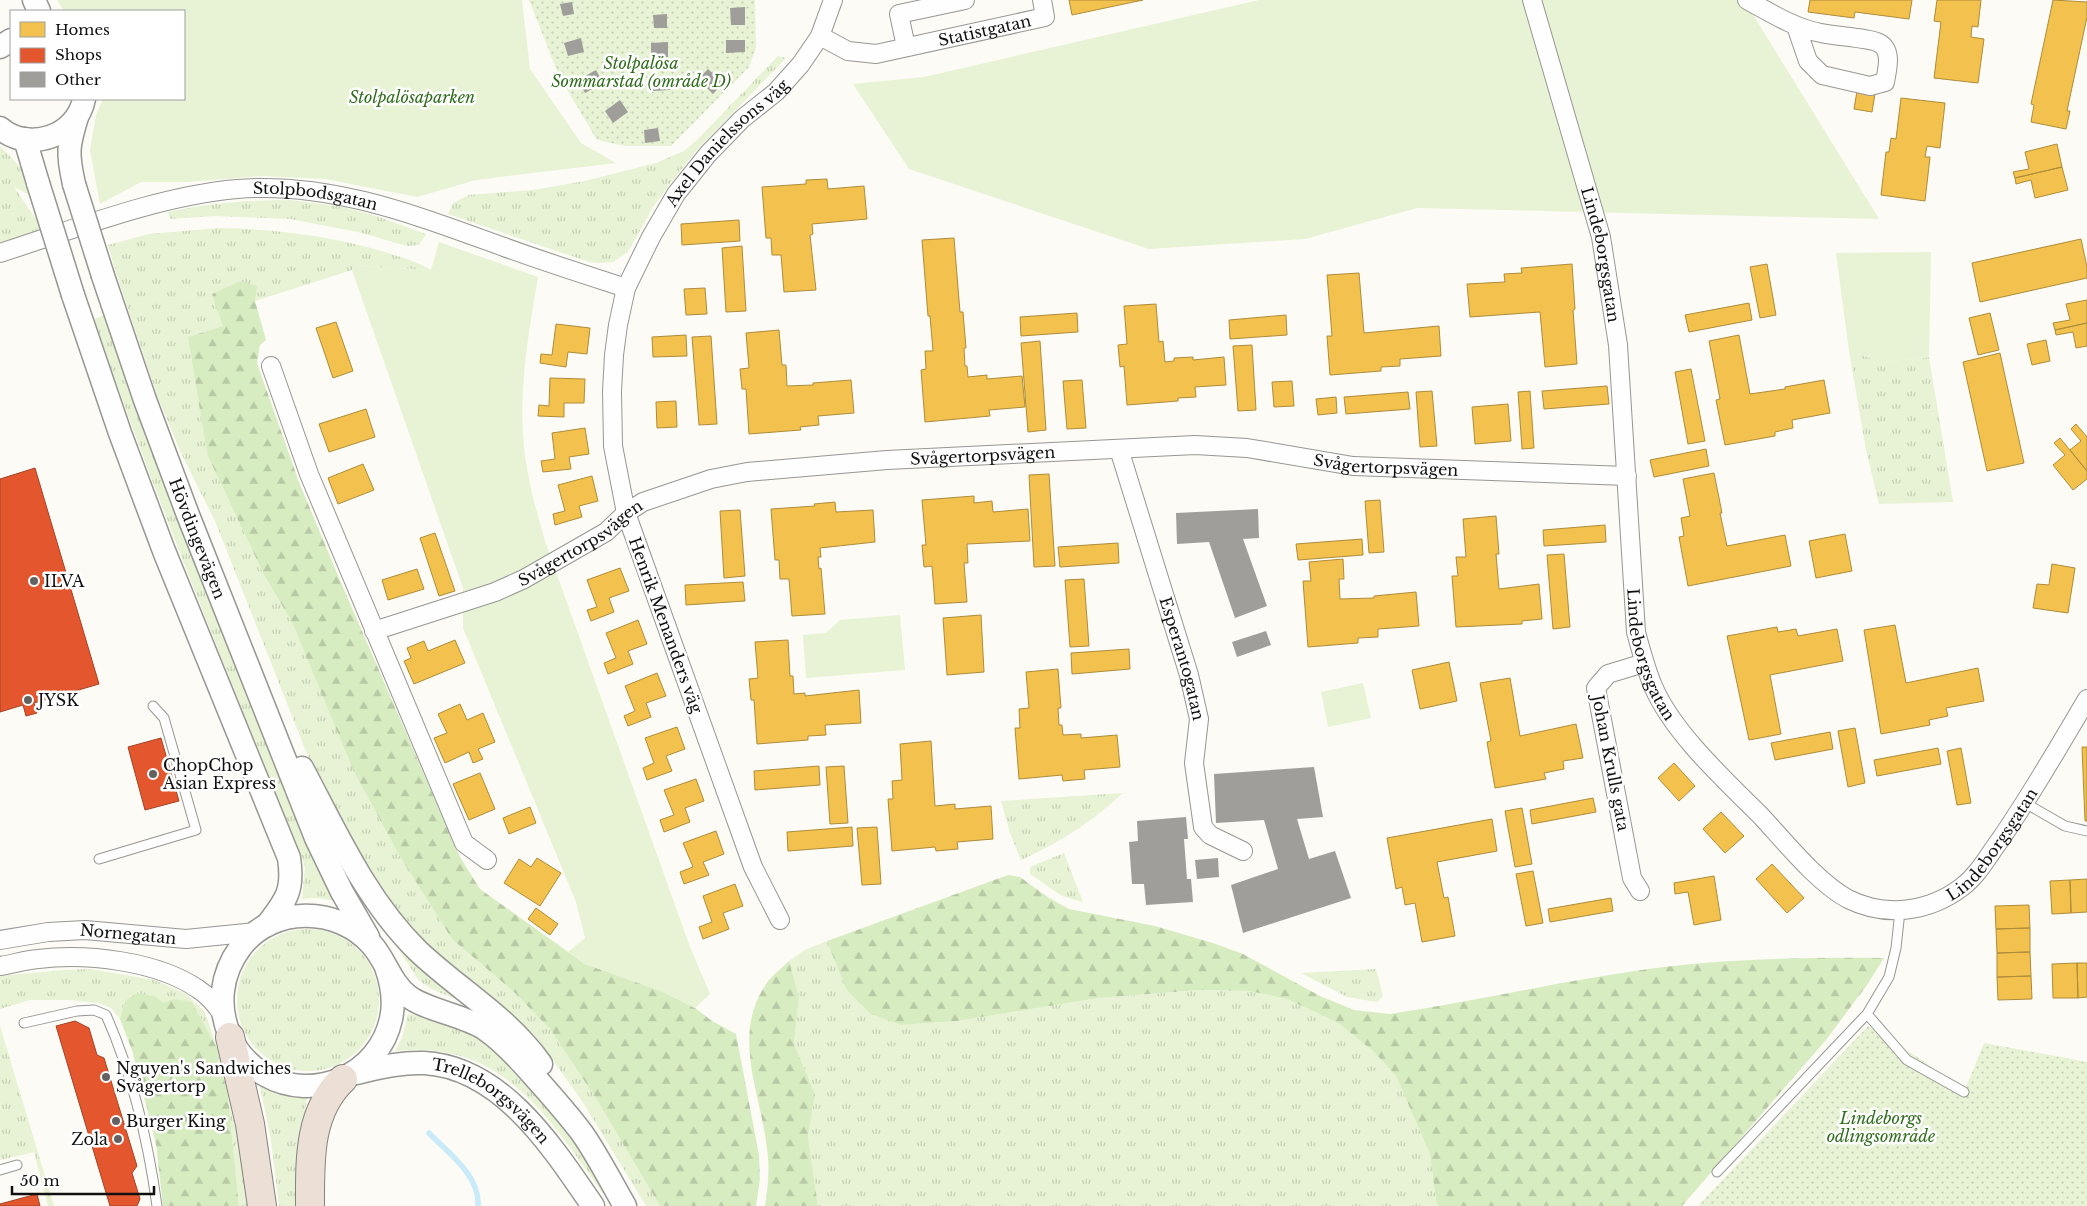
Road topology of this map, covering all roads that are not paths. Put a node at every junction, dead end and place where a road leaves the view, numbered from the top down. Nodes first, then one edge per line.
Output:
1 (833, 0) edge
2 (966, 0) edge
3 (1042, 0) edge
4 (1532, 0) edge
5 (1746, 0) edge
6 (1796, 26) junction
7 (820, 36) junction
8 (906, 47) junction
9 (81, 108) edge
10 (1, 129) edge
11 (25, 139) junction
12 (0, 254) edge
13 (626, 288) junction
14 (271, 366) dead end
15 (1119, 450) junction
16 (1627, 476) junction
17 (626, 513) junction
18 (374, 631) junction
19 (1644, 663) junction
20 (251, 671) junction
21 (2087, 699) edge
22 (153, 706) dead end
23 (2025, 803) junction
24 (2087, 831) edge
25 (1243, 851) dead end
26 (99, 858) dead end
27 (487, 860) dead end
28 (1640, 891) dead end
29 (1900, 911) junction
30 (780, 920) dead end
31 (262, 928) junction
32 (0, 940) edge
33 (374, 946) junction
34 (0, 966) edge
35 (386, 967) junction
36 (1867, 1014) junction
37 (24, 1023) dead end
38 (227, 1027) junction
39 (348, 1076) junction
40 (1964, 1092) dead end
41 (582, 1134) junction
42 (17, 1165) dead end
43 (0, 1170) edge
44 (1717, 1172) dead end
45 (157, 1206) edge
46 (262, 1206) edge
47 (310, 1206) edge
48 (593, 1206) edge
49 (625, 1206) edge

1 - 7 street, Axel Danielssons väg
2 - 8 street, Statistgatan
3 - 8 street, Statistgatan
4 - 16 street, Lindeborgsgatan
5 - 6 street
6 - 6 street
7 - 8 street, Statistgatan
7 - 13 street, Axel Danielssons väg
9 - 11 street, Hövdingevägen
9 - 20 street, Hövdingevägen, bridge
10 - 11 street, Hövdingevägen
11 - 31 street, bridge
12 - 13 street, Stolpbodsgatan
13 - 17 street, Henrik Menanders väg
14 - 18 street
15 - 16 street, Svågertorpsvägen
15 - 17 street, Svågertorpsvägen
15 - 25 street, Esperantogatan
16 - 19 street, Lindeborgsgatan
17 - 18 street, Svågertorpsvägen
17 - 30 street, Henrik Menanders väg
18 - 27 street
19 - 28 street, Johan Krulls gata
19 - 29 street, Lindeborgsgatan
20 - 33 street, Hövdingevägen
20 - 41 street
21 - 23 street, Lindeborgsgatan
22 - 26 lane
23 - 24 lane
23 - 29 street, Lindeborgsgatan
29 - 36 lane
31 - 32 street, Nornegatan
31 - 33 street
31 - 38 street
33 - 35 street
34 - 38 street, Nornegatan
35 - 39 street
35 - 41 street
36 - 40 lane
36 - 44 lane
37 - 45 lane
38 - 39 street
38 - 46 highway
39 - 47 highway
39 - 48 street, Trelleborgsvägen
41 - 49 street
42 - 43 lane

